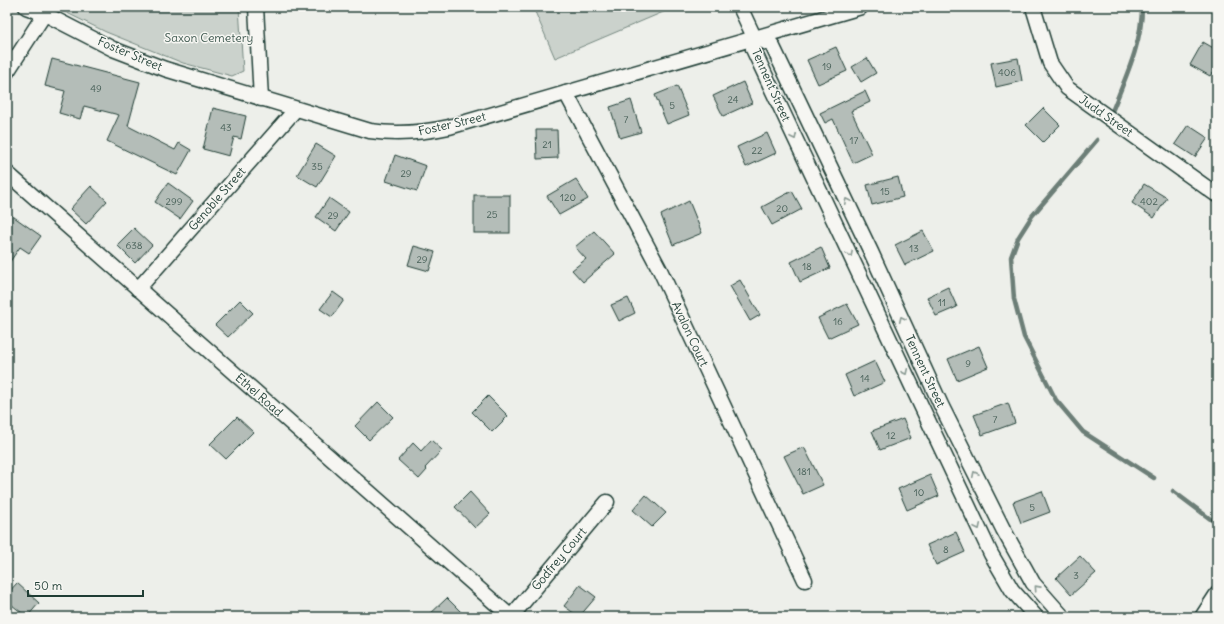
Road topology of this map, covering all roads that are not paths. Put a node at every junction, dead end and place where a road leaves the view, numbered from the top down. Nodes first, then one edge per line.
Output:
1 (26, 7) edge
2 (256, 7) edge
3 (740, 7) edge
4 (861, 7) edge
5 (1033, 7) edge
6 (47, 11) edge
7 (754, 37) junction
8 (7, 72) edge
9 (566, 93) junction
10 (261, 99) junction
11 (296, 109) junction
12 (7, 173) edge
13 (1217, 195) edge
14 (138, 289) junction
15 (607, 502) dead end
16 (805, 580) dead end
17 (1217, 594) edge
18 (1207, 614) edge
19 (511, 617) edge
20 (1036, 617) edge
21 (1064, 617) edge

1 - 6 street, Foster Street
2 - 10 street
3 - 7 street
4 - 7 street, Foster Street
5 - 13 street, Judd Street
6 - 8 street
6 - 10 street, Foster Street
7 - 9 street, Foster Street
7 -> 20 street, Tennent Street
21 -> 7 street, Tennent Street
9 - 11 street, Foster Street
9 - 16 street, Avalon Court
10 - 11 street, Foster Street
11 - 14 street, Genoble Street
12 - 14 street, Ethel Road
14 - 19 street, Ethel Road
15 - 19 street, Godfrey Court
17 - 18 street

